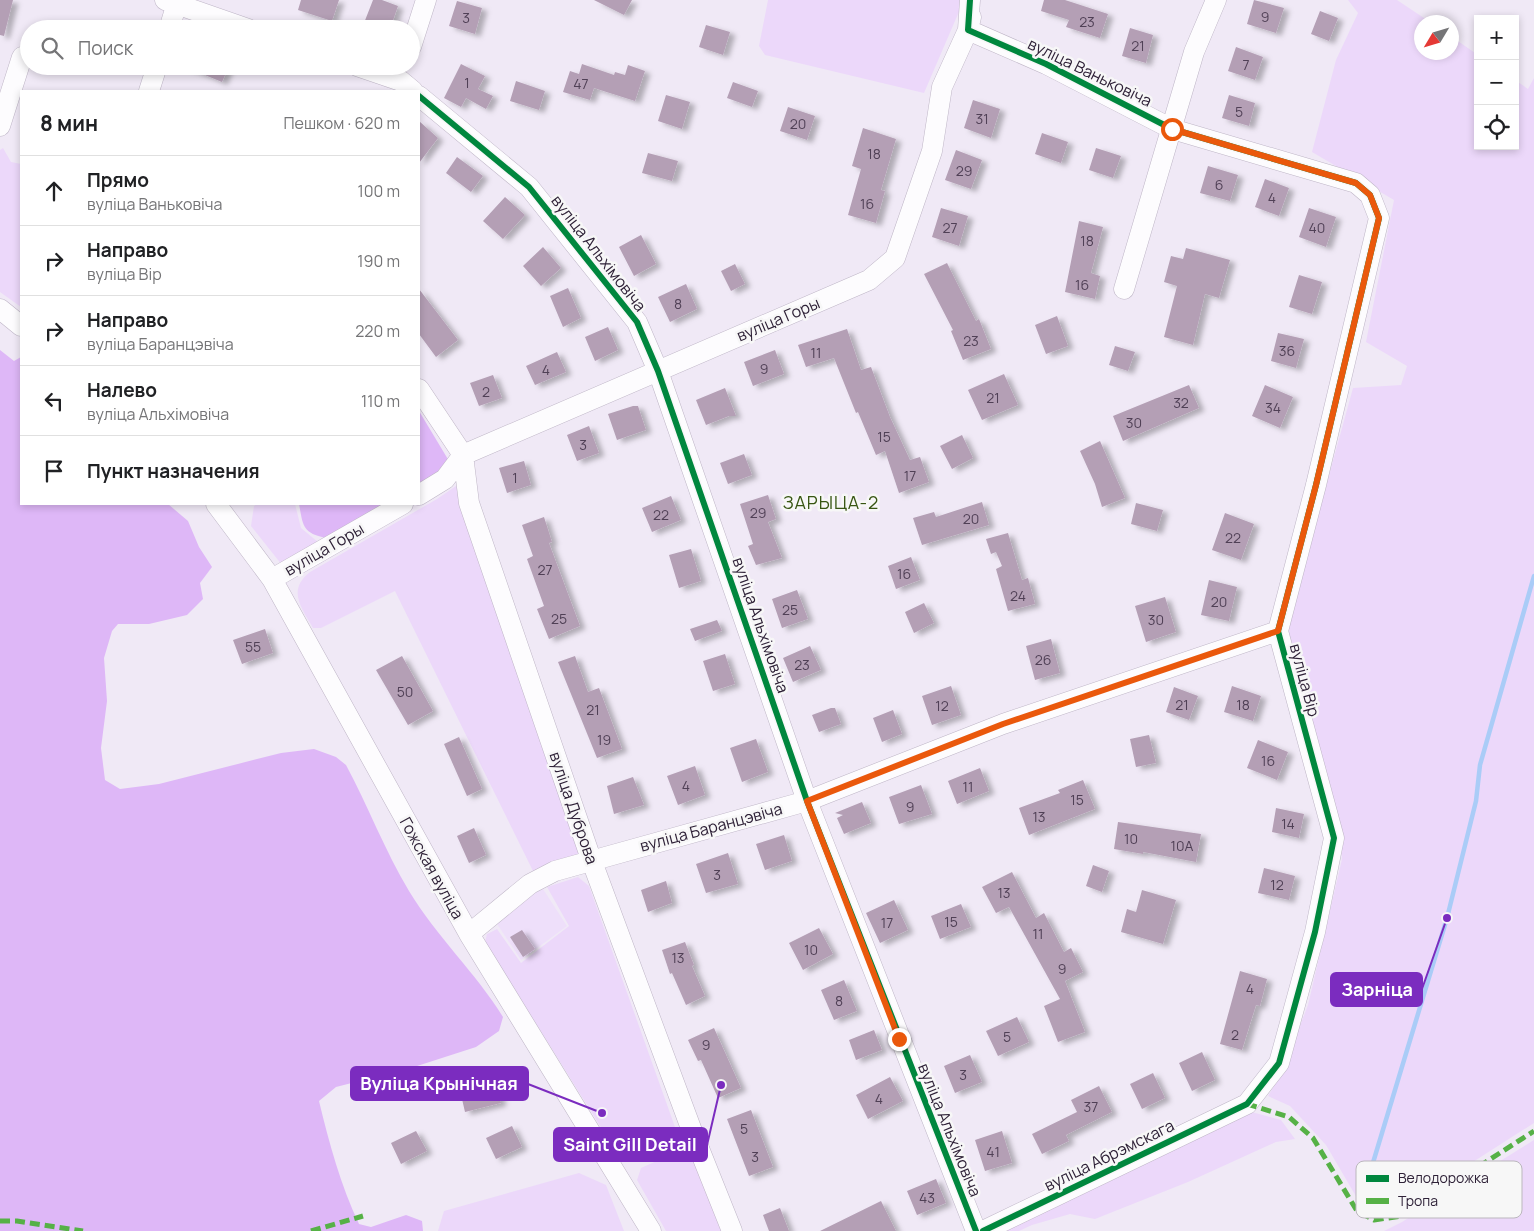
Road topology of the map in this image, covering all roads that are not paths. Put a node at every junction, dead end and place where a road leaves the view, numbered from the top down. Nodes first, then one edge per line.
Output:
1 (426, 0) edge
2 (970, 0) edge
3 (975, 0) edge
4 (1216, 0) edge
5 (173, 1) edge
6 (170, 20) edge
7 (224, 20) edge
8 (420, 20) edge
9 (968, 30) junction
10 (20, 63) edge
11 (154, 75) edge
12 (388, 75) edge
13 (406, 80) edge
14 (150, 90) edge
15 (420, 97) edge
16 (0, 126) edge
17 (1172, 129) junction
18 (1370, 195) joint
19 (1124, 289) dead end
20 (0, 308) edge
21 (20, 325) edge
22 (658, 371) junction
23 (420, 390) edge
24 (463, 455) junction
25 (420, 494) edge
26 (217, 505) edge
27 (401, 505) edge
28 (272, 579) junction
29 (1278, 631) junction
30 (807, 801) junction
31 (591, 859) junction
32 (469, 934) junction
33 (1247, 1104) joint
34 (651, 1231) edge
35 (732, 1231) edge
36 (976, 1231) edge
37 (983, 1231) edge

1 - 8 street
2 - 9 street
3 - 9 street, вуліца Горы
4 - 17 street
5 - 6 street
5 - 7 street
9 - 17 street, вуліца Ваньковіча
9 - 22 street, вуліца Горы
10 - 16 street
11 - 14 street
12 - 13 street
15 - 22 street, вуліца Альхімовіча
17 - 18 street, вуліца Ваньковіча
17 - 19 street
18 - 29 street, вуліца Вір
20 - 21 street
22 - 24 street, вуліца Горы
22 - 30 street, вуліца Альхімовіча
23 - 24 street, вуліца Дуброва
24 - 25 street, вуліца Горы
24 - 31 street, вуліца Дуброва
26 - 28 street, Гожская вуліца
27 - 28 street, вуліца Горы
28 - 32 street, Гожская вуліца
29 - 30 street, вуліца Баранцэвіча
29 - 33 street, вуліца Вір
30 - 31 street, вуліца Баранцэвіча
30 - 36 street, вуліца Альхімовіча
31 - 32 street, вуліца Баранцэвіча
31 - 35 street, вуліца Дуброва
32 - 34 street, Гожская вуліца
33 - 37 street, вуліца Абрэмскага

